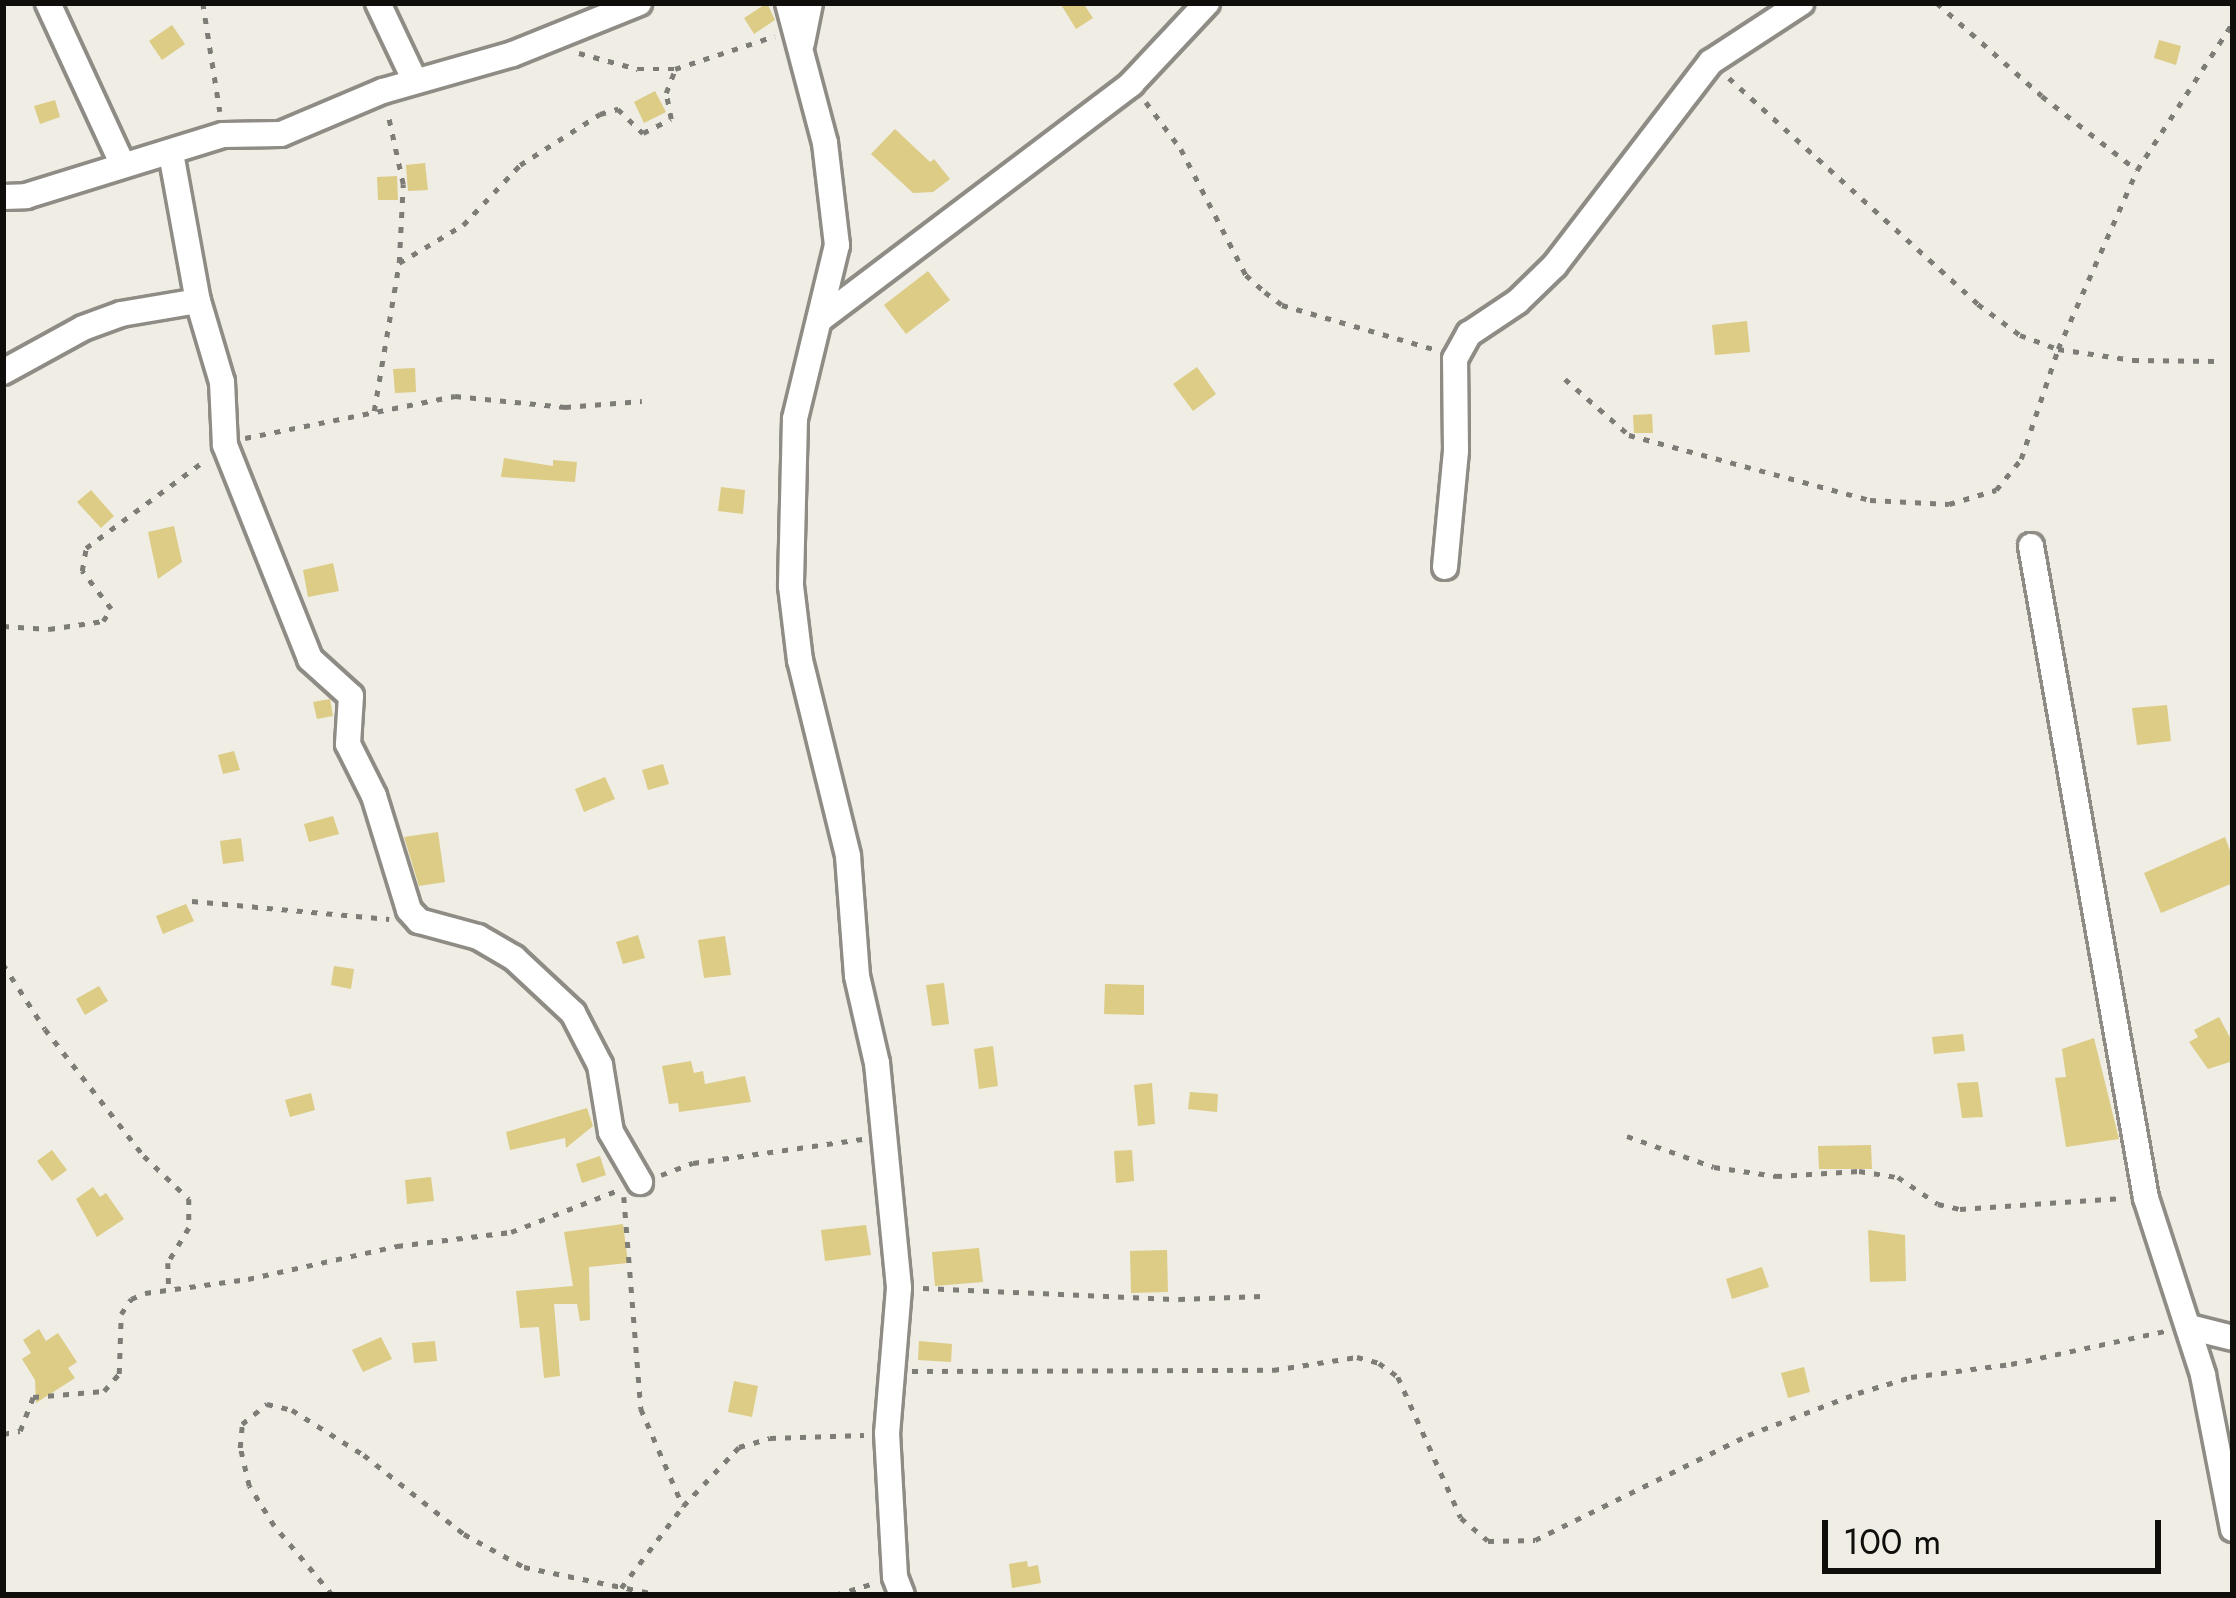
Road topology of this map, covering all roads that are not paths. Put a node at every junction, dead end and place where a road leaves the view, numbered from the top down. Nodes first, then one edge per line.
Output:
1 (48, 3) edge
2 (378, 3) edge
3 (639, 3) edge
4 (788, 3) edge
5 (810, 3) edge
6 (1207, 3) edge
7 (1802, 3) edge
8 (797, 41) junction
9 (415, 81) junction
10 (171, 153) junction
11 (122, 163) junction
12 (3, 197) edge
13 (197, 302) junction
14 (821, 318) junction
15 (3, 372) edge
16 (2031, 546) dead end
17 (1445, 567) dead end
18 (640, 1182) road end
19 (2188, 1328) junction
20 (2233, 1338) edge
21 (2233, 1529) edge
22 (898, 1586) edge

1 - 11 street
2 - 9 street
3 - 9 street
4 - 8 street
5 - 8 street
6 - 14 street
7 - 17 street
8 - 14 street
9 - 10 street
10 - 11 street
10 - 13 street
11 - 12 street
13 - 15 street
13 - 18 street
14 - 22 street
16 - 19 street
19 - 20 street
19 - 21 street

